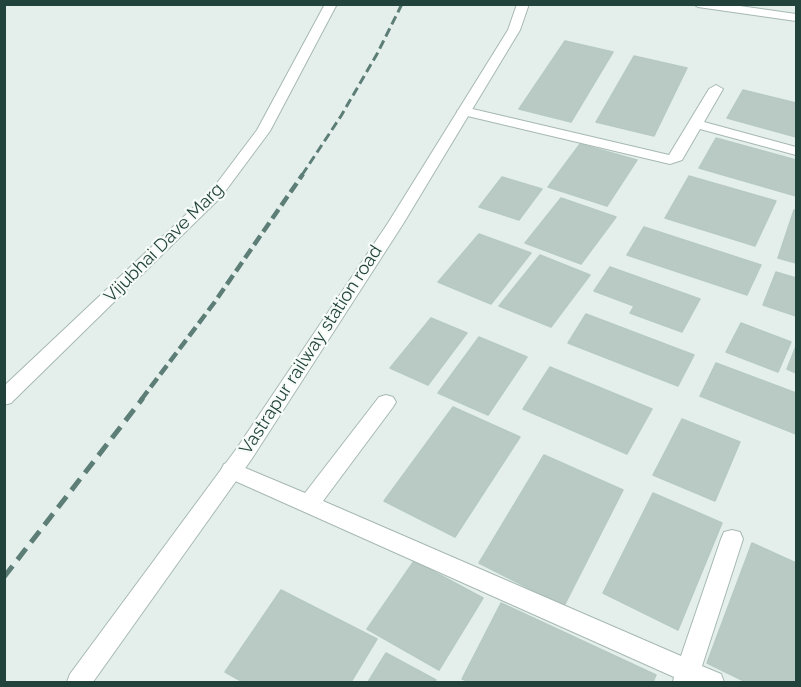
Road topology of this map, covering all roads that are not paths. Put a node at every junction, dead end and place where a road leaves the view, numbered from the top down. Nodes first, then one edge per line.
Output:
1 (331, 4) edge
2 (523, 4) edge
3 (698, 4) edge
4 (796, 18) edge
5 (716, 89) dead end
6 (464, 111) junction
7 (696, 124) junction
8 (796, 151) edge
9 (4, 398) edge
10 (386, 402) dead end
11 (231, 470) junction
12 (309, 503) junction
13 (732, 539) dead end
14 (687, 677) edge
15 (80, 682) edge
16 (712, 682) edge

1 - 9 street, Vijubhai Dave Marg
2 - 6 street, Vastrapur railway station road
3 - 4 street
5 - 7 street
6 - 7 street
6 - 11 street, Vastrapur railway station road
7 - 8 street
10 - 12 street
11 - 12 street
11 - 15 street, Vastrapur railway station road
12 - 14 street
13 - 14 street
14 - 16 street

